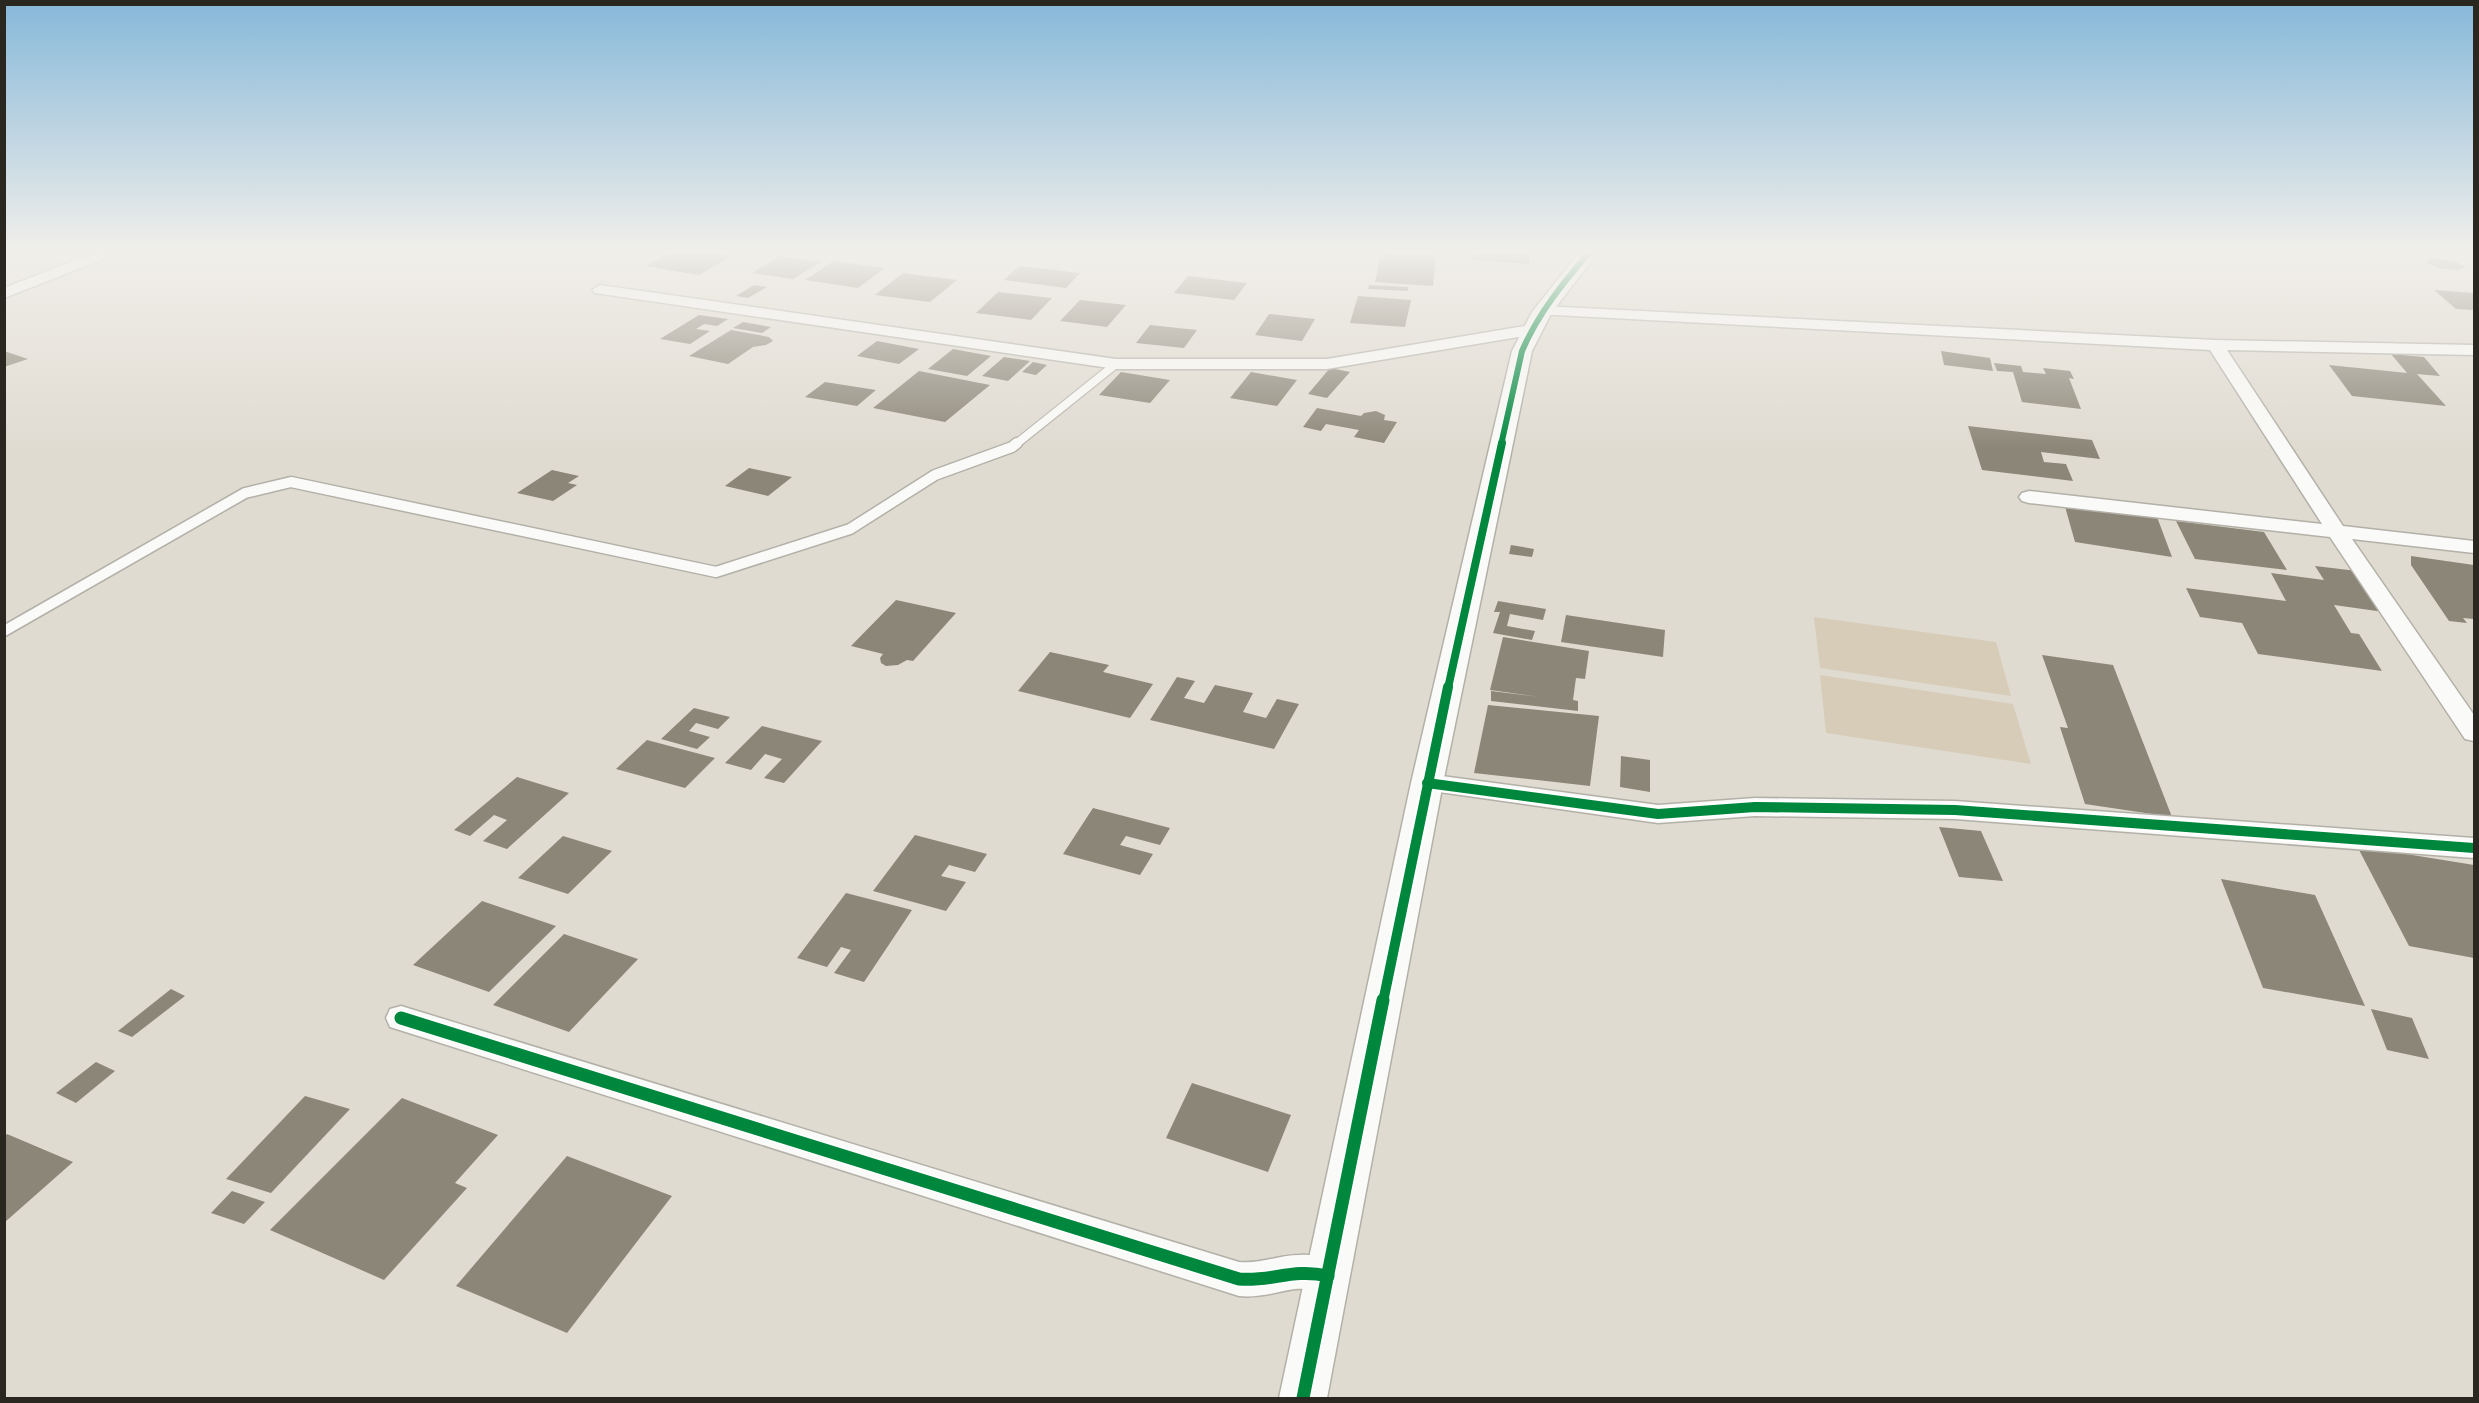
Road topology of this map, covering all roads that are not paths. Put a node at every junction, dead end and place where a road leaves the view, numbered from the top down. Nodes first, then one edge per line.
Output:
1 (806, 319) edge
2 (1536, 320) junction
3 (2215, 345) junction
4 (2475, 350) edge
5 (1116, 364) junction
6 (2029, 496) dead end
7 (2337, 532) junction
8 (2475, 547) edge
9 (4, 631) edge
10 (2475, 733) edge
11 (1427, 783) junction
12 (2475, 848) edge
13 (401, 1018) dead end
14 (1328, 1276) junction
15 (1303, 1398) edge

1 - 5 street
2 - 3 street
2 - 5 street
2 - 11 street
3 - 4 street
3 - 7 street
5 - 9 lane
6 - 7 street
7 - 8 street
7 - 10 street
11 - 12 street
11 - 14 street
13 - 14 street
14 - 15 street

